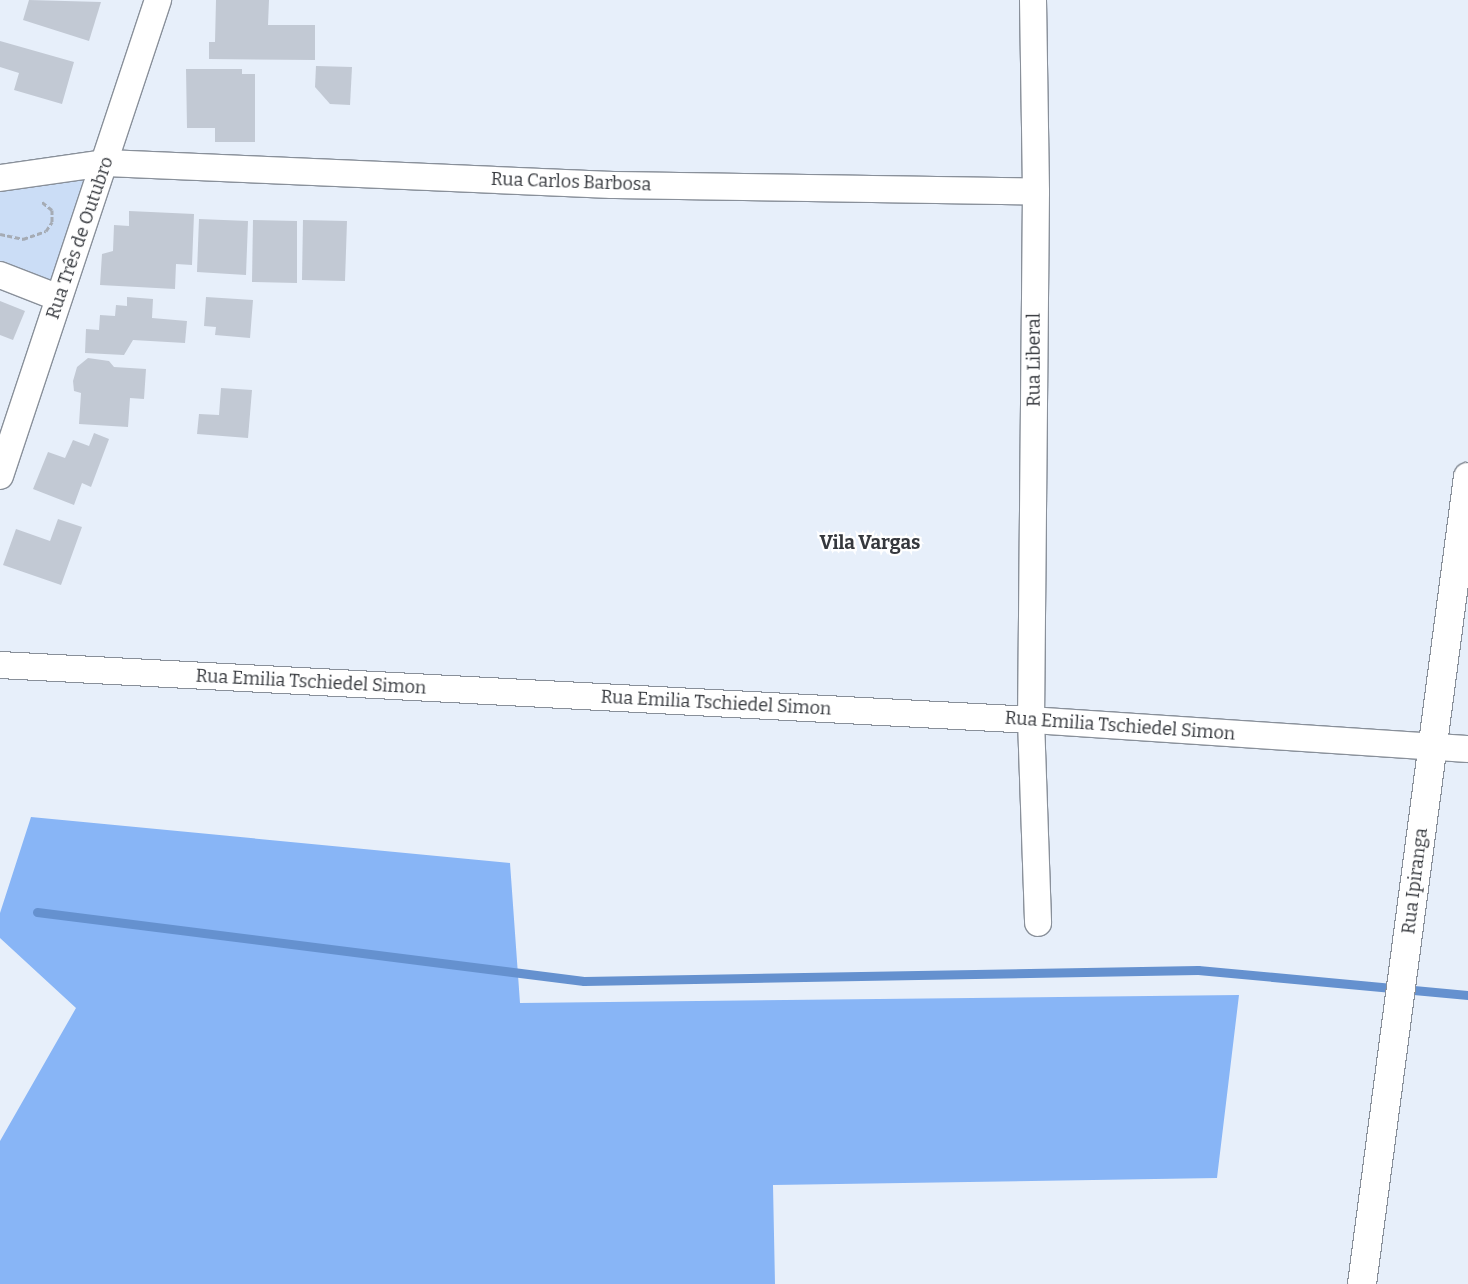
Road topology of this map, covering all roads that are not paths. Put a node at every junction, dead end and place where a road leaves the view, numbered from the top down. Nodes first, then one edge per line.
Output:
1 (158, 0) edge
2 (1033, 0) edge
3 (106, 163) junction
4 (0, 178) edge
5 (1036, 192) junction
6 (0, 275) edge
7 (59, 298) junction
8 (0, 476) edge
9 (1468, 477) edge
10 (1465, 518) edge
11 (0, 665) edge
12 (1031, 720) junction
13 (1431, 745) junction
14 (1468, 749) edge
15 (1038, 923) dead end
16 (1362, 1284) edge

1 - 3 street, Rua Três de Outubro
2 - 5 street, Rua Liberal
3 - 4 street, Rua Carlos Barbosa
3 - 5 street, Rua Carlos Barbosa
3 - 7 street, Rua Três de Outubro
5 - 12 street, Rua Liberal
6 - 7 street
7 - 8 street, Rua Três de Outubro
9 - 10 main road, Rua Ipiranga
10 - 13 main road, Rua Ipiranga
11 - 12 street, Rua Emilia Tschiedel Simon
12 - 13 street, Rua Emilia Tschiedel Simon
12 - 15 street, Rua Liberal
13 - 14 street, Rua Emilia Tschiedel Simon
13 - 16 main road, Rua Ipiranga

